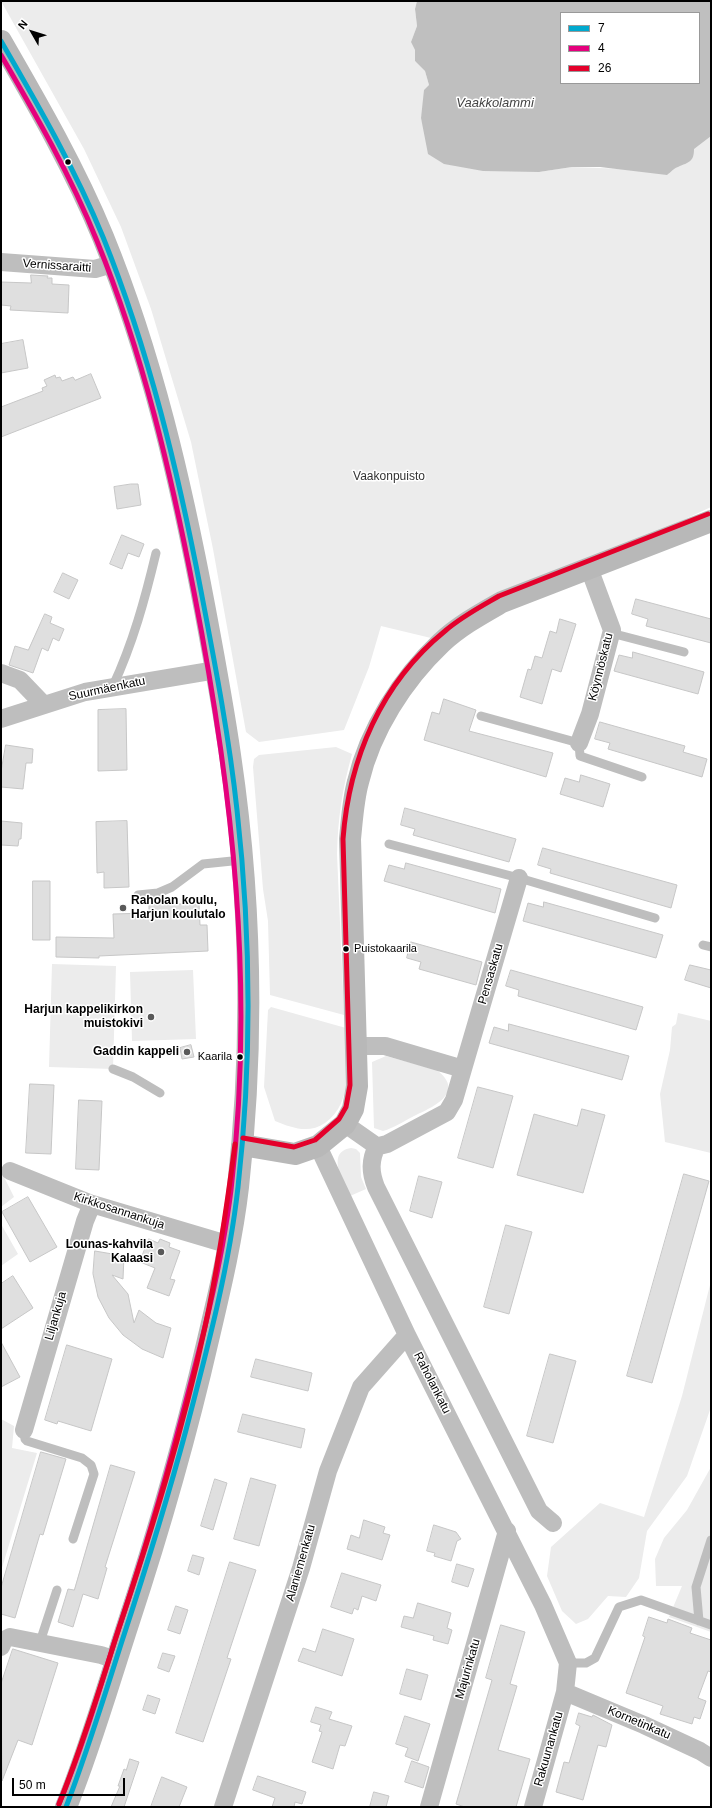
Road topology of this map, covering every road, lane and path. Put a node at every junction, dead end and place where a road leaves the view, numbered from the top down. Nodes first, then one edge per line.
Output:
1 (1, 41) edge
2 (1, 262) edge
3 (112, 264) junction
4 (711, 521) edge
5 (156, 553) dead end
6 (589, 568) junction
7 (611, 633) junction
8 (684, 652) dead end
9 (216, 670) junction
10 (1, 674) edge
11 (113, 686) junction
12 (43, 704) junction
13 (481, 716) dead end
14 (1, 719) edge
15 (579, 743) junction
16 (642, 777) dead end
17 (389, 844) dead end
18 (242, 860) junction
19 (519, 878) junction
20 (138, 895) dead end
21 (655, 918) dead end
22 (357, 1046) junction
23 (113, 1069) dead end
24 (463, 1069) junction
25 (160, 1093) dead end
26 (345, 1124) junction
27 (242, 1145) junction
28 (318, 1146) junction
29 (377, 1146) junction
30 (10, 1171) dead end
31 (92, 1204) junction
32 (230, 1245) junction
33 (407, 1335) junction
34 (24, 1430) joint
35 (553, 1523) dead end
36 (508, 1531) junction
37 (74, 1539) dead end
38 (711, 1540) edge
39 (57, 1590) dead end
40 (699, 1621) junction
41 (711, 1625) edge
42 (40, 1642) junction
43 (1, 1647) edge
44 (116, 1660) junction
45 (568, 1663) junction
46 (565, 1692) junction
47 (711, 1758) edge
48 (66, 1807) edge
49 (223, 1807) edge
50 (429, 1807) edge
51 (532, 1807) edge

1 - 3 main road
2 - 3 street, Vernissaraitti
3 - 9 main road
4 - 6 main road
5 - 11 lane
6 - 7 street, Köynnöskatu
6 - 22 main road
7 - 8 lane
7 - 15 street, Köynnöskatu
9 - 11 street, Suurmäenkatu
9 - 18 main road
10 - 12 street
11 - 12 street, Suurmäenkatu
12 - 14 street, Suurmäenkatu
13 - 15 lane
15 - 16 lane
17 - 19 lane
18 - 20 lane
18 - 27 main road
19 - 21 lane
19 - 24 street, Pensaskatu
22 - 24 street
22 - 26 main road
23 - 25 lane
24 - 29 street, Pensaskatu
26 - 28 main road
26 - 29 street
27 - 28 main road
27 - 32 main road
28 - 33 street, Raholankatu
29 - 35 street
30 - 31 street, Kirkkosannankuja
31 - 32 street, Kirkkosannankuja
31 - 34 street, Liljankuja
32 - 44 main road
33 - 36 street, Raholankatu
33 - 49 street, Alaniemenkatu
34 - 37 lane
36 - 45 street, Raholankatu
36 - 50 street, Majurinkatu
38 - 40 lane
39 - 42 lane
40 - 41 lane
40 - 45 lane
42 - 43 street
42 - 44 street
44 - 48 main road
45 - 46 street, Raholankatu
46 - 47 street, Kornetinkatu
46 - 51 street, Rakuunankatu

